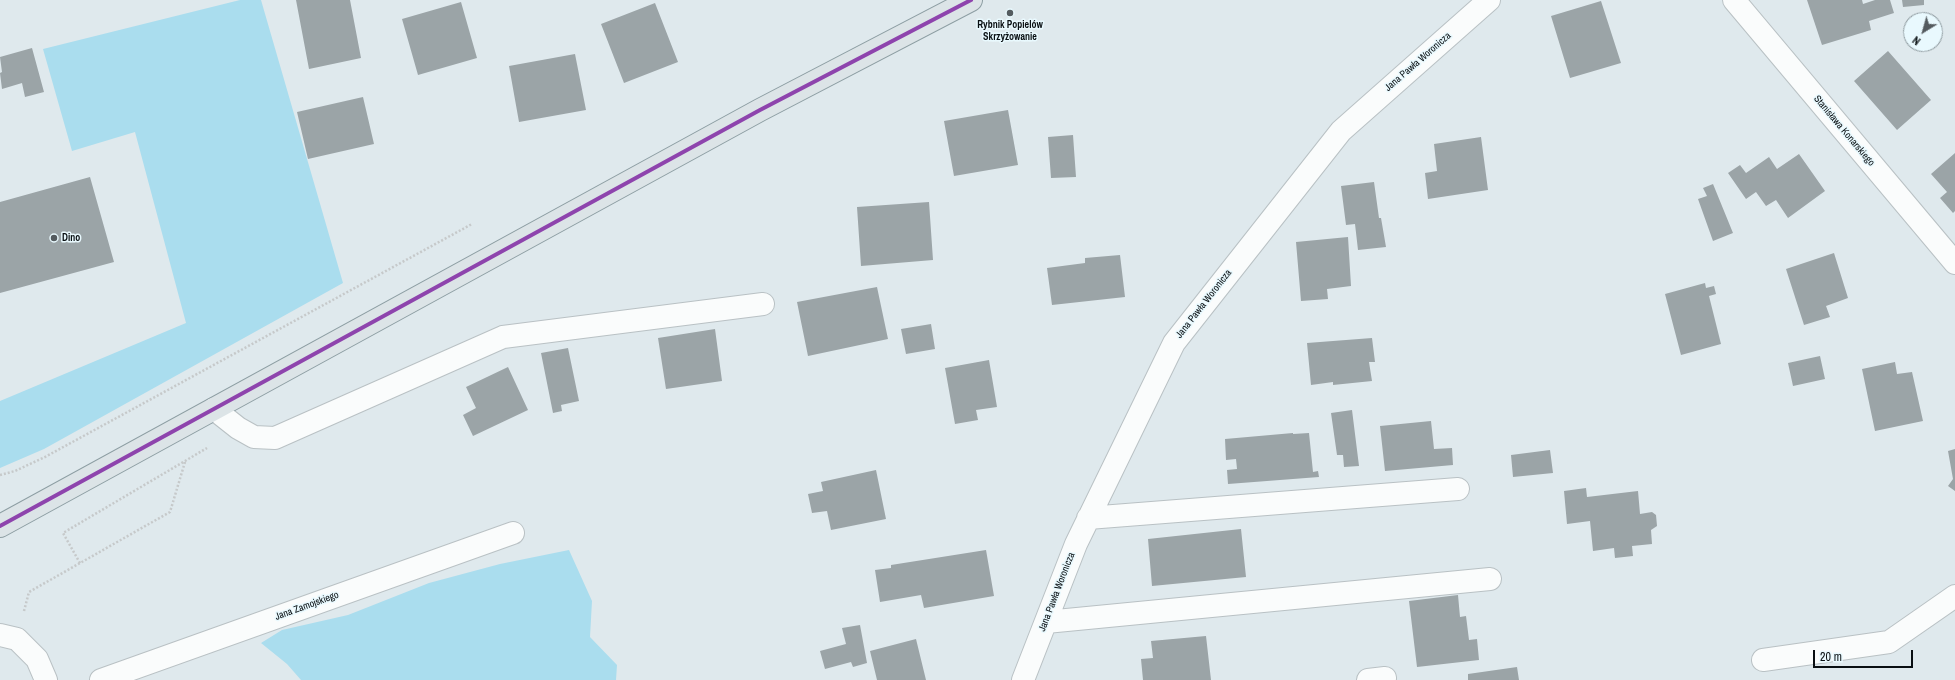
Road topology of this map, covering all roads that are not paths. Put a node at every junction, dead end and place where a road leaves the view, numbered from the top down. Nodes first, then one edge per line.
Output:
1 (971, 0) edge
2 (1489, 0) edge
3 (1734, 0) edge
4 (1955, 263) edge
5 (763, 304) dead end
6 (214, 409) junction
7 (1458, 489) dead end
8 (1088, 518) junction
9 (0, 526) edge
10 (513, 533) dead end
11 (1490, 579) dead end
12 (1955, 596) edge
13 (1046, 622) junction
14 (0, 635) edge
15 (1763, 660) dead end
16 (1020, 679) edge
17 (46, 680) edge
18 (101, 680) edge

1 - 6 main road
2 - 8 street, Jana Pawła Woronicza
3 - 4 street, Stanisława Konarskiego
5 - 6 street
6 - 9 main road
7 - 8 street
8 - 13 street, Jana Pawła Woronicza
10 - 18 street, Jana Zamojskiego
11 - 13 street
12 - 15 street
13 - 16 street, Jana Pawła Woronicza
14 - 17 street

